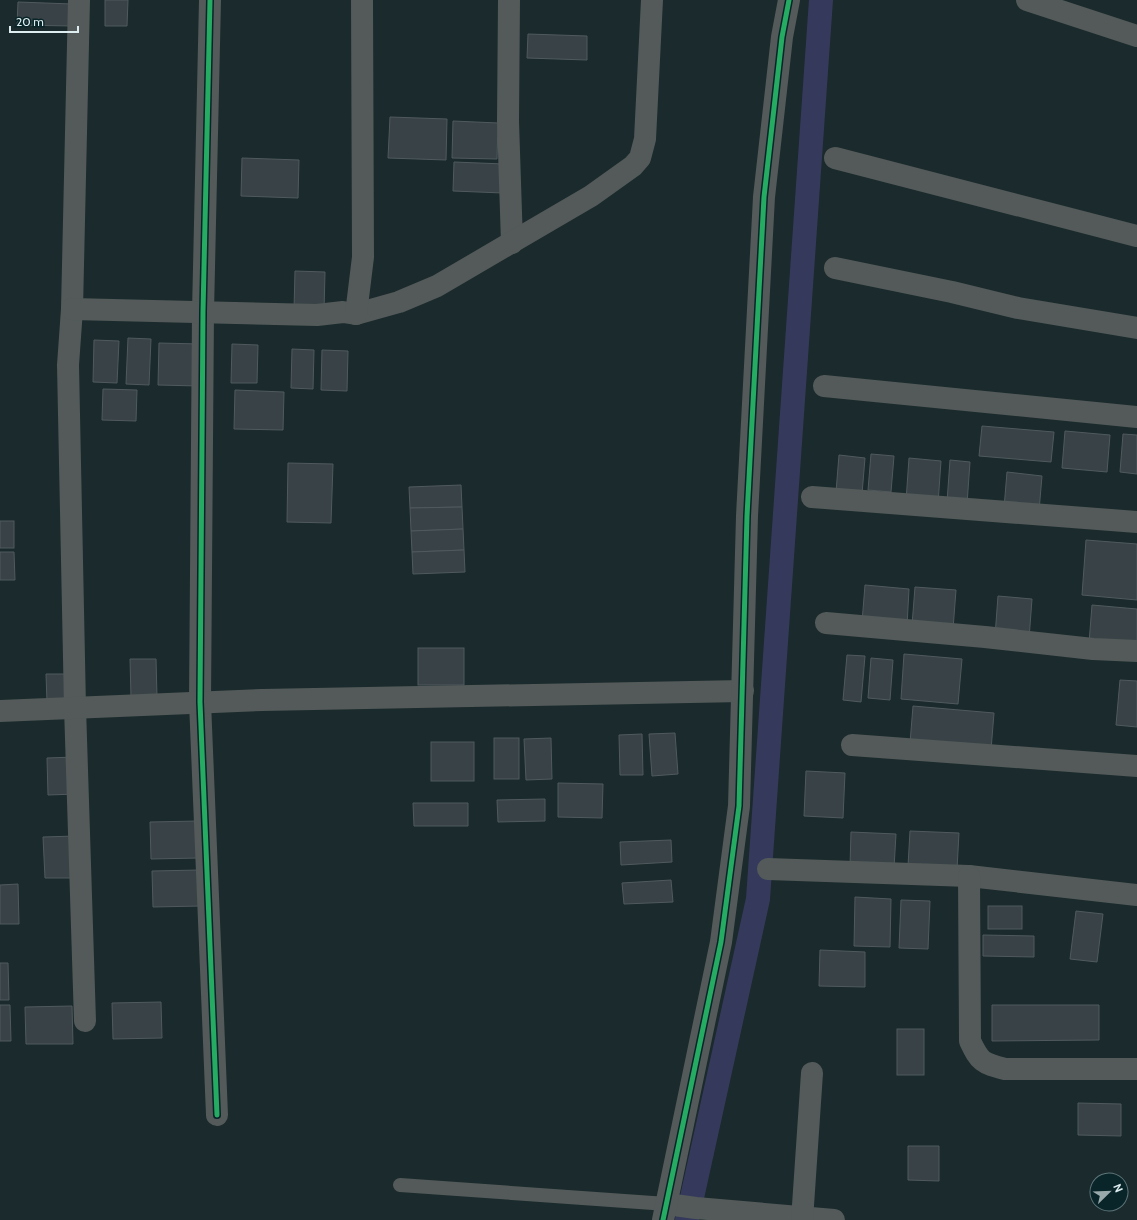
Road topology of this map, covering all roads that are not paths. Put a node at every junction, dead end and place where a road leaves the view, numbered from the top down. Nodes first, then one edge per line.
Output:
1 (79, 0) edge
2 (210, 0) edge
3 (362, 0) edge
4 (509, 0) edge
5 (652, 0) edge
6 (789, 0) edge
7 (1027, 0) edge
8 (1137, 36) edge
9 (835, 158) dead end
10 (1137, 236) edge
11 (512, 243) junction
12 (835, 268) dead end
13 (72, 308) junction
14 (203, 312) junction
15 (356, 314) junction
16 (1137, 328) edge
17 (824, 386) dead end
18 (1137, 417) edge
19 (812, 497) dead end
20 (1137, 522) edge
21 (826, 623) dead end
22 (1137, 651) edge
23 (743, 691) junction
24 (200, 702) junction
25 (75, 707) junction
26 (0, 711) edge
27 (852, 745) dead end
28 (1137, 766) edge
29 (768, 869) dead end
30 (969, 876) junction
31 (1137, 895) edge
32 (85, 1021) dead end
33 (1137, 1070) edge
34 (812, 1073) dead end
35 (216, 1115) dead end
36 (400, 1185) dead end
37 (676, 1210) edge
38 (802, 1219) edge
39 (834, 1220) edge

1 - 13 street
2 - 14 street
3 - 15 street
4 - 11 street
5 - 11 street
6 - 23 street
7 - 8 street
9 - 10 street
11 - 15 street
12 - 16 street
13 - 14 street
13 - 25 street
14 - 15 street
14 - 24 street
17 - 18 street
19 - 20 street
21 - 22 street
23 - 24 street
23 - 37 street
24 - 25 street
24 - 35 street
25 - 26 street
25 - 32 street
27 - 28 street
29 - 30 street
30 - 31 street
30 - 33 street
34 - 38 street
36 - 37 lane
37 - 38 street
38 - 39 street

